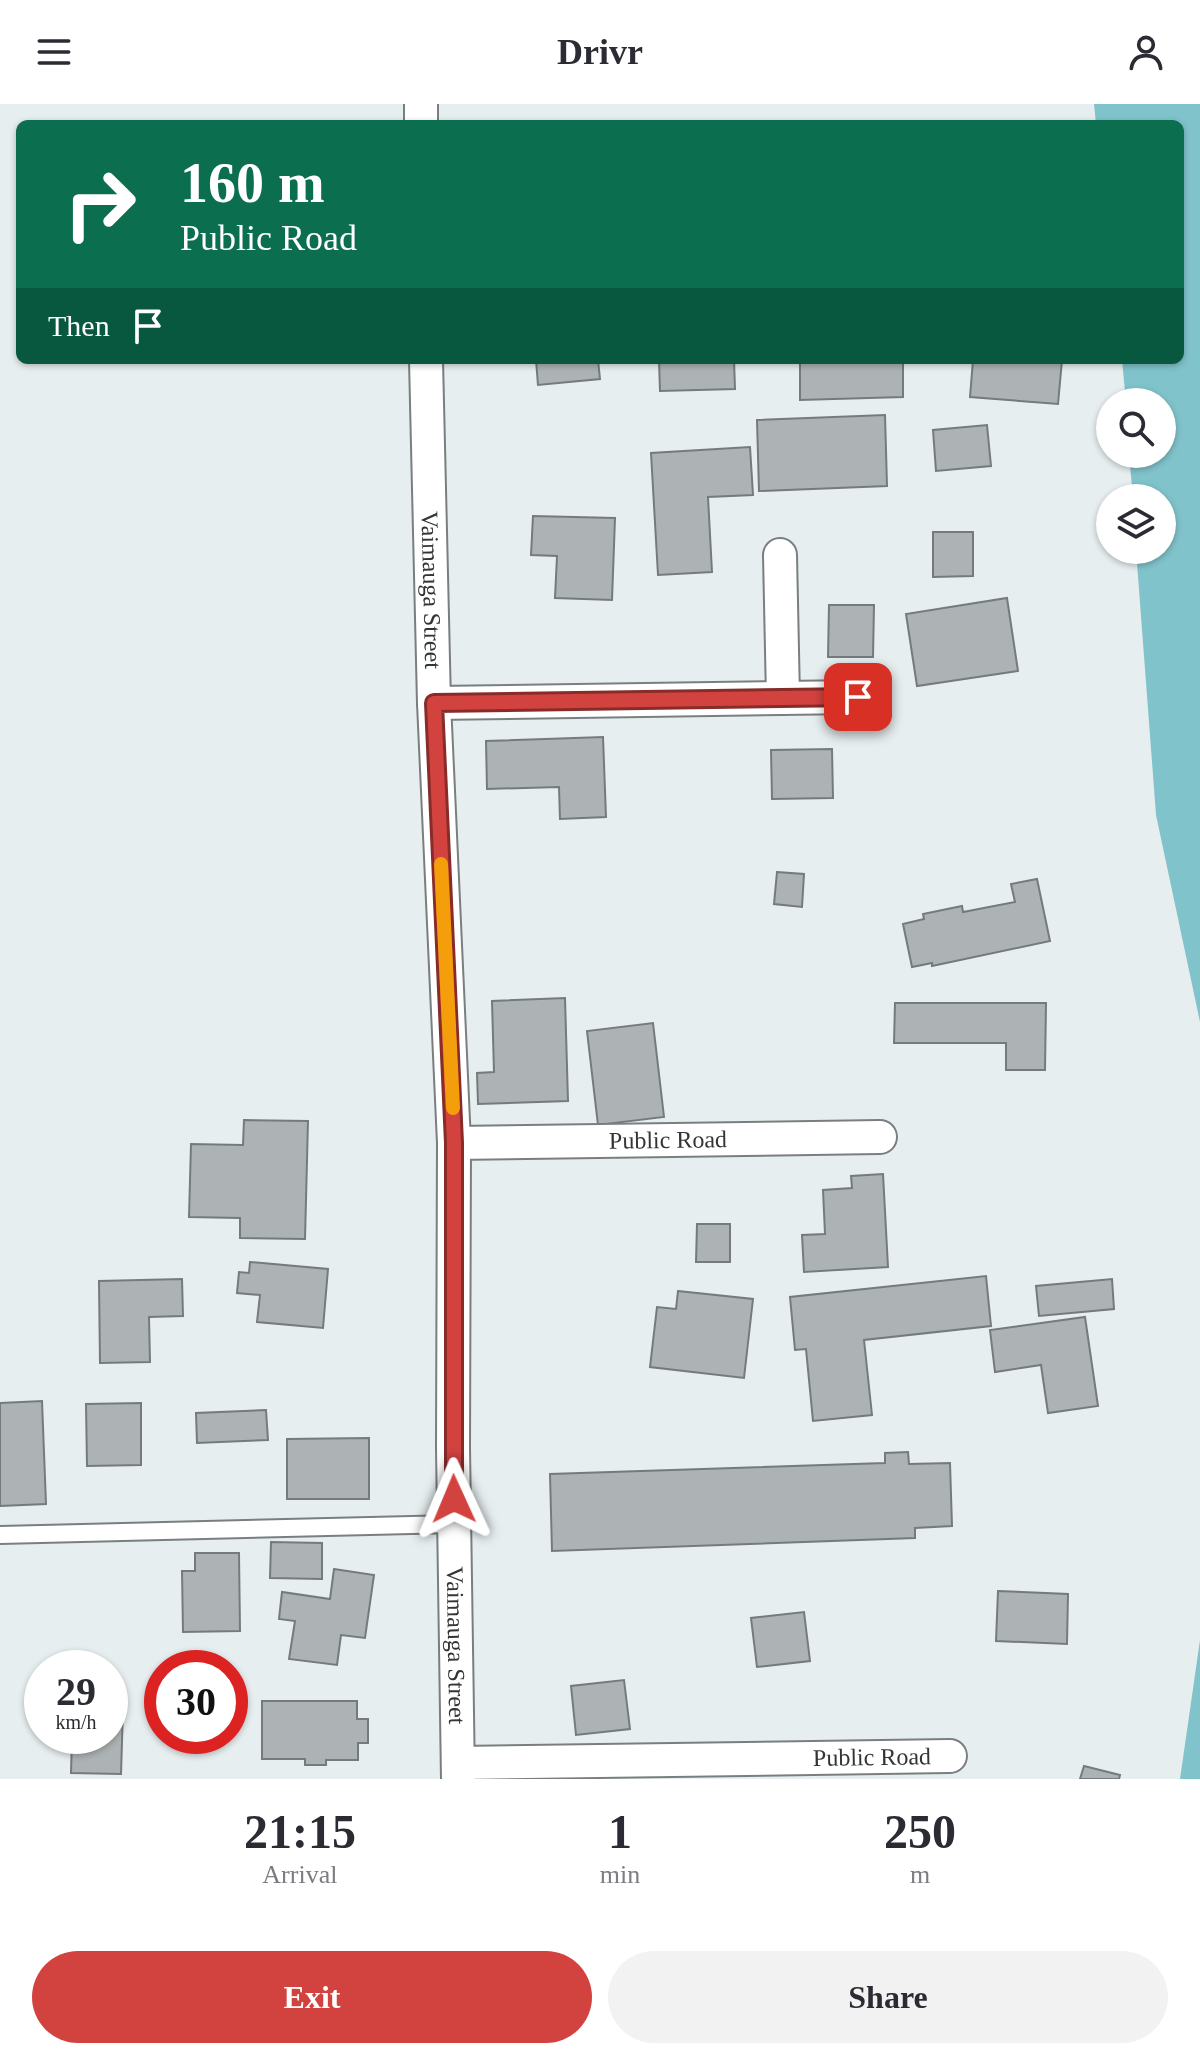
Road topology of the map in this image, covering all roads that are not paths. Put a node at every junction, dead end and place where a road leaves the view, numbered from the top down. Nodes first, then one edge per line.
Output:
1 (426, 364) edge
2 (780, 555) dead end
3 (858, 697) dead end
4 (783, 698) junction
5 (434, 703) junction
6 (880, 1137) dead end
7 (454, 1143) junction
8 (454, 1524) junction
9 (0, 1535) edge
10 (950, 1756) dead end
11 (458, 1771) edge

1 - 5 street, Vaimauga Street
2 - 4 street
3 - 4 street
4 - 5 street
5 - 7 street, Vaimauga Street
6 - 7 street, Public Road
7 - 8 street, Vaimauga Street
8 - 9 lane
8 - 11 street, Vaimauga Street
10 - 11 street, Public Road

